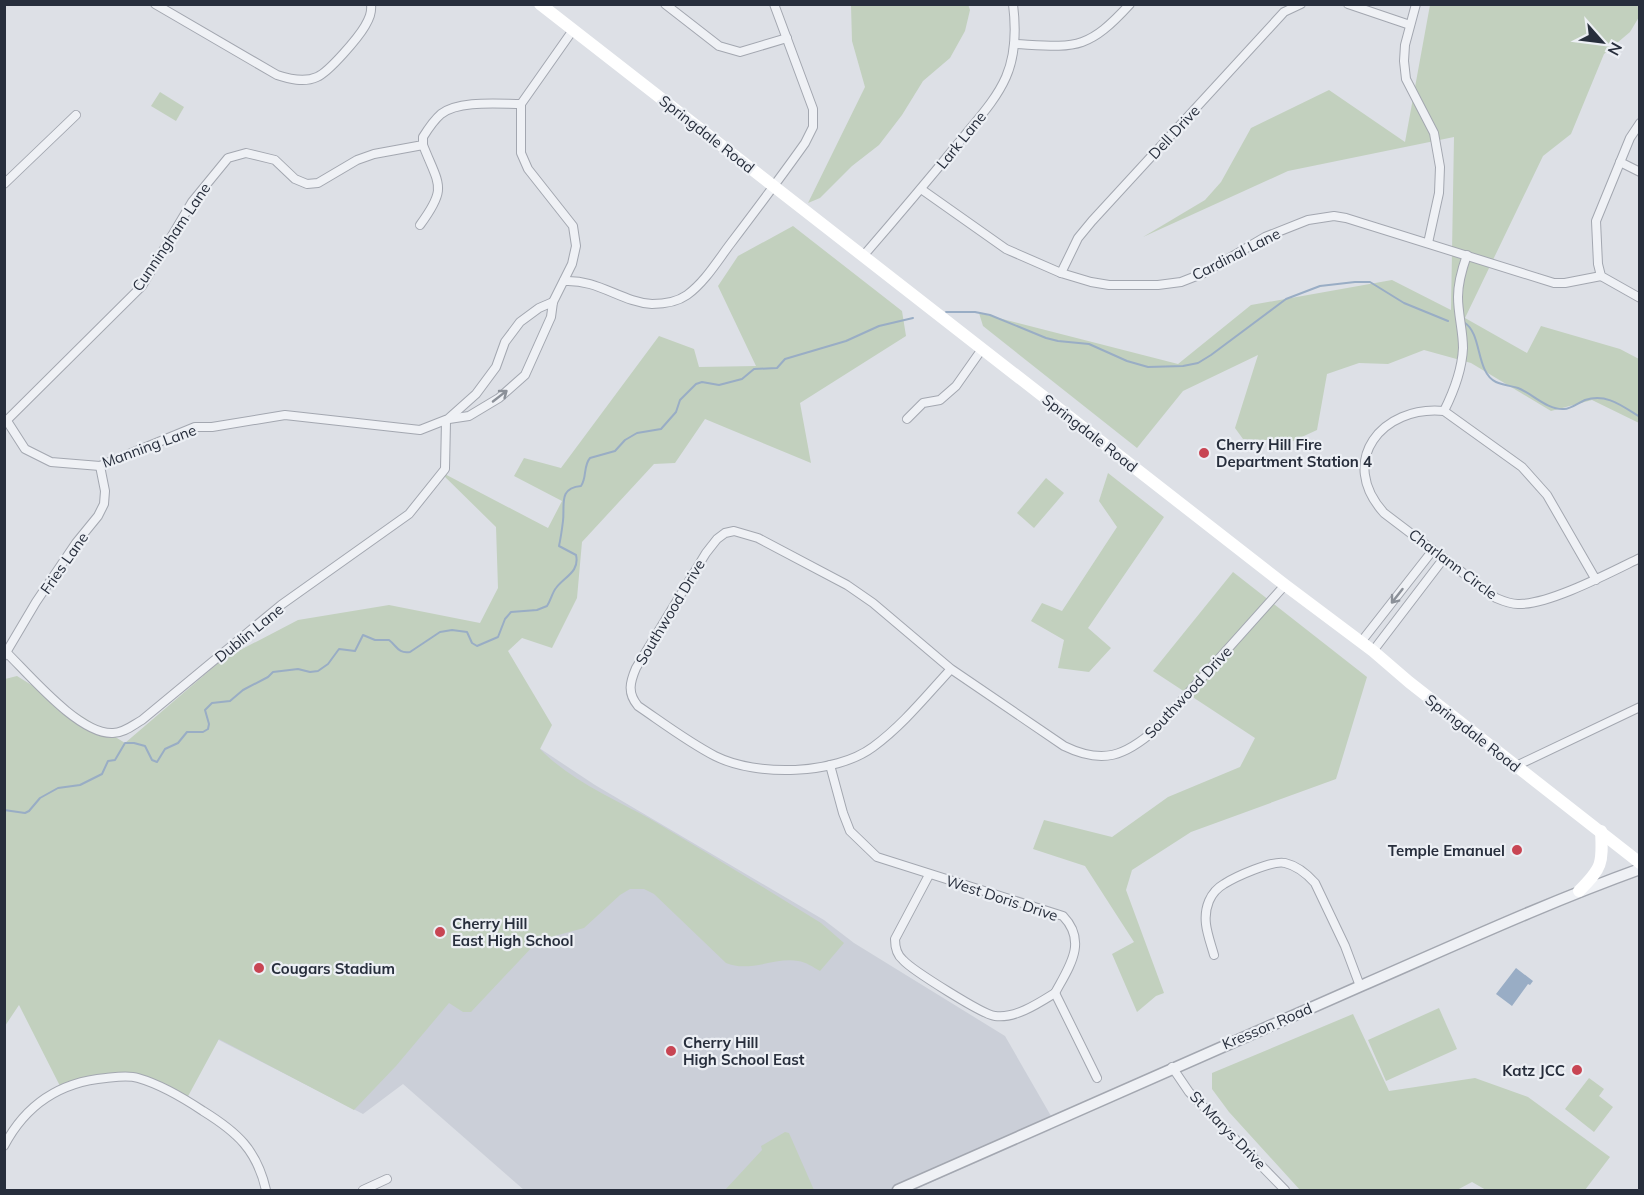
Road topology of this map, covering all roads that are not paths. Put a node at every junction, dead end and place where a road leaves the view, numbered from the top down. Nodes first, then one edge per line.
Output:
1 (155, 4) edge
2 (371, 4) edge
3 (540, 4) edge
4 (665, 4) edge
5 (774, 4) edge
6 (1013, 4) edge
7 (1130, 4) edge
8 (1301, 4) edge
9 (1348, 4) edge
10 (1416, 4) edge
11 (1410, 25) junction
12 (573, 30) junction
13 (787, 38) junction
14 (1014, 44) junction
15 (521, 104) junction
16 (76, 115) dead end
17 (1640, 123) edge
18 (423, 145) junction
19 (1620, 162) junction
20 (1640, 171) edge
21 (4, 184) edge
22 (774, 186) junction
23 (921, 189) junction
24 (420, 225) dead end
25 (1428, 243) junction
26 (864, 255) junction
27 (1467, 255) junction
28 (1061, 273) junction
29 (1601, 276) junction
30 (564, 281) junction
31 (1640, 298) edge
32 (552, 302) junction
33 (982, 349) junction
34 (1444, 411) junction
35 (907, 419) dead end
36 (447, 420) junction
37 (6, 422) edge
38 (100, 466) junction
39 (1434, 550) junction
40 (1444, 558) junction
41 (1640, 558) edge
42 (1596, 580) junction
43 (1285, 585) junction
44 (1361, 642) junction
45 (1373, 651) junction
46 (6, 653) edge
47 (951, 669) junction
48 (1640, 707) edge
49 (830, 765) junction
50 (1516, 766) junction
51 (1601, 831) junction
52 (1640, 863) edge
53 (1640, 869) edge
54 (929, 875) junction
55 (1579, 891) junction
56 (1214, 955) dead end
57 (1360, 986) junction
58 (1056, 993) junction
59 (1173, 1067) junction
60 (1097, 1078) dead end
61 (4, 1146) edge
62 (387, 1179) dead end
63 (266, 1191) edge
64 (363, 1191) edge
65 (898, 1191) edge
66 (1285, 1191) edge

1 - 2 street
3 - 12 main road, Springdale Road
4 - 13 street
5 - 13 street
6 - 14 street, Lark Lane
7 - 14 street
8 - 28 street, Dell Drive
9 - 11 street
10 - 11 street
11 - 25 street
12 - 15 street
12 - 22 main road, Springdale Road
13 - 22 street
14 - 23 street, Lark Lane
15 - 18 street
15 - 30 street, Manning Lane
16 - 21 street
17 - 19 street
18 - 24 street
18 - 37 street, Cunningham Lane
19 - 20 street
19 - 29 street
22 - 26 main road, Springdale Road
22 - 30 street
23 - 26 street, Lark Lane
23 - 28 street, Cardinal Lane
25 - 27 street, Cardinal Lane
25 - 28 street, Cardinal Lane
26 - 33 main road, Springdale Road
27 - 29 street, Cardinal Lane
27 - 34 street
29 - 31 street
30 - 32 street, Manning Lane
32 - 36 street, Manning Lane
36 -> 32 street, Manning Lane
33 - 35 street
33 - 43 main road, Springdale Road
34 - 39 street, Charlann Circle
34 - 42 street
36 - 38 street, Manning Lane
36 - 46 street, Dublin Lane
37 - 38 street, Manning Lane
38 - 46 street, Fries Lane
39 - 40 street, Charlann Circle
39 -> 44 street
40 - 42 street, Charlann Circle
40 - 45 street
41 - 42 street, Charlann Circle
43 - 44 main road, Springdale Road
43 - 47 street, Southwood Drive
44 - 45 main road, Springdale Road
45 - 50 main road, Springdale Road
47 - 49 street, Southwood Drive
47 - 49 street, Southwood Drive
48 - 50 street
49 - 54 street
50 - 51 main road, Springdale Road
51 - 52 main road, Springdale Road
51 - 55 main road
53 - 55 street, Kresson Road
54 - 58 street, West Doris Drive
54 - 58 street
55 - 57 street, Kresson Road
56 - 57 street
57 - 59 street, Kresson Road
58 - 60 street
59 - 65 street, Kresson Road
59 - 66 street, St Marys Drive
61 - 63 street
62 - 64 street

